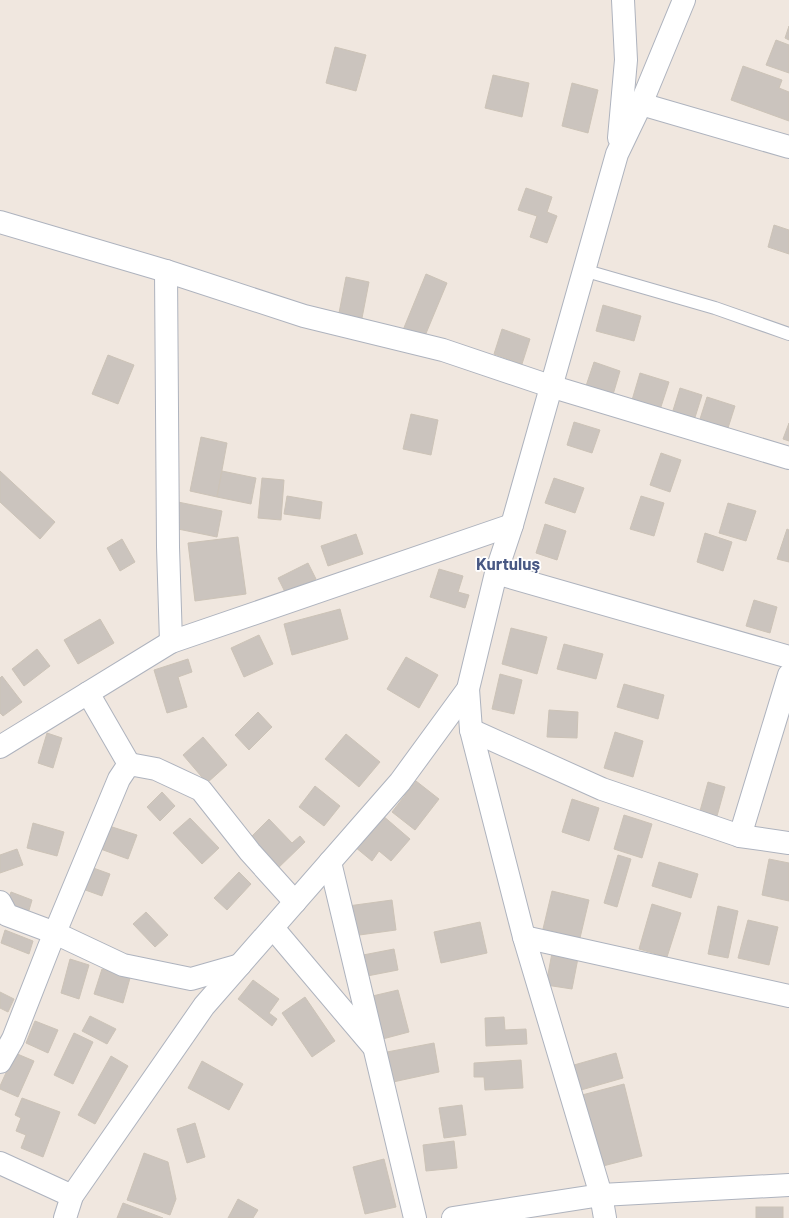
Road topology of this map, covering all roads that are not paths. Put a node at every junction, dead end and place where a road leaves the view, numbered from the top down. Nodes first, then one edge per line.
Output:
1 (622, 0) edge
2 (684, 0) edge
3 (641, 104) junction
4 (789, 147) edge
5 (617, 154) junction
6 (0, 222) edge
7 (583, 270) junction
8 (166, 271) junction
9 (789, 334) edge
10 (550, 386) junction
11 (789, 458) edge
12 (512, 525) junction
13 (496, 573) junction
14 (171, 642) junction
15 (789, 657) edge
16 (788, 680) edge
17 (468, 689) junction
18 (88, 693) junction
19 (471, 730) junction
20 (0, 748) edge
21 (129, 764) junction
22 (740, 836) junction
23 (789, 843) edge
24 (330, 862) junction
25 (295, 902) junction
26 (2, 914) edge
27 (273, 928) junction
28 (55, 933) junction
29 (524, 937) junction
30 (240, 965) junction
31 (789, 996) edge
32 (375, 1049) junction
33 (0, 1062) edge
34 (0, 1163) edge
35 (789, 1185) edge
36 (601, 1195) junction
37 (72, 1196) junction
38 (65, 1218) edge
39 (415, 1218) edge
40 (453, 1218) edge
41 (605, 1218) edge

1 - 5 street
2 - 3 street
3 - 4 street
3 - 5 street
5 - 7 street
6 - 8 street
7 - 9 lane
7 - 10 street
8 - 10 street
8 - 14 street
10 - 11 street
10 - 12 street
12 - 13 street
12 - 14 street
13 - 15 street
13 - 17 street
14 - 18 street
16 - 22 street
17 - 19 street
17 - 24 street
18 - 20 street
18 - 21 street
19 - 22 street
19 - 29 street
21 - 25 street
21 - 28 street
22 - 23 street
24 - 25 street
24 - 32 street
25 - 27 street
26 - 28 street
27 - 30 street
27 - 32 street
28 - 30 street
28 - 33 street
29 - 31 street
29 - 36 street
30 - 37 street
32 - 39 street
34 - 37 street
35 - 36 street
36 - 40 street
36 - 41 street
37 - 38 street

